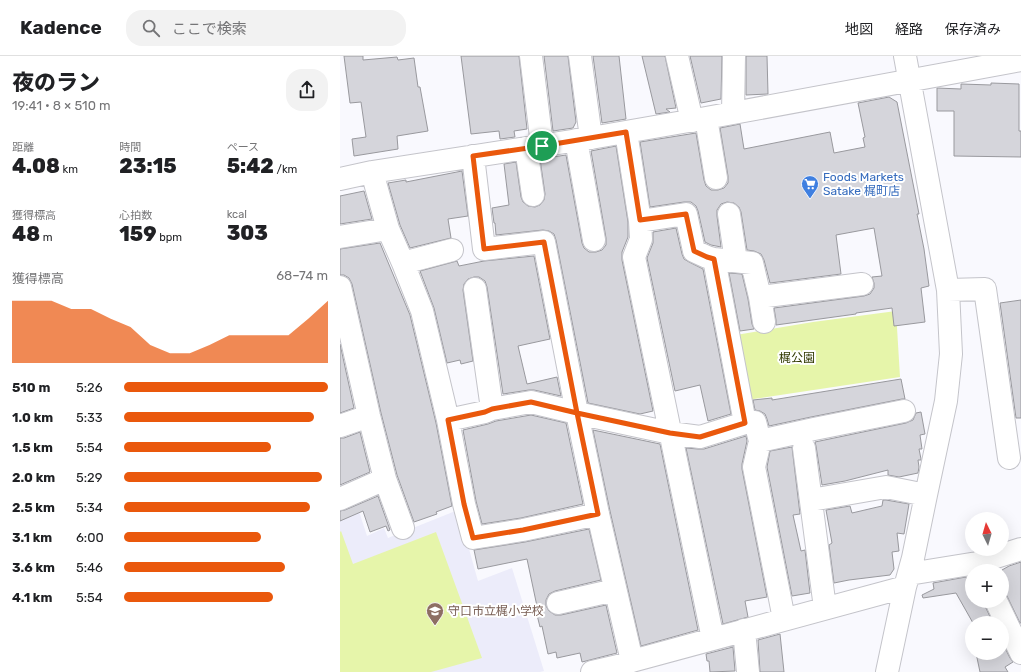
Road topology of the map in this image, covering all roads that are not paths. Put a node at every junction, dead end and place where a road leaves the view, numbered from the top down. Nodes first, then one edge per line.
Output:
1 (531, 56) edge
2 (580, 56) edge
3 (677, 56) edge
4 (734, 56) edge
5 (905, 56) edge
6 (1021, 60) edge
7 (910, 80) junction
8 (733, 114) junction
9 (699, 120) junction
10 (626, 132) junction
11 (583, 139) junction
12 (534, 147) junction
13 (473, 156) junction
14 (372, 172) junction
15 (716, 178) dead end
16 (340, 179) edge
17 (533, 195) dead end
18 (729, 214) dead end
19 (640, 220) junction
20 (388, 230) junction
21 (340, 237) edge
22 (594, 240) dead end
23 (452, 250) dead end
24 (714, 259) junction
25 (736, 261) junction
26 (403, 263) junction
27 (862, 284) dead end
28 (340, 287) edge
29 (475, 289) dead end
30 (948, 290) junction
31 (760, 297) junction
32 (764, 322) dead end
33 (492, 409) junction
34 (904, 411) dead end
35 (577, 413) junction
36 (369, 416) junction
37 (448, 420) junction
38 (745, 423) junction
39 (340, 426) edge
40 (670, 433) junction
41 (760, 441) junction
42 (804, 448) dead end
43 (1009, 458) dead end
44 (385, 479) junction
45 (926, 495) junction
46 (340, 498) edge
47 (811, 500) junction
48 (598, 514) junction
49 (404, 528) dead end
50 (1021, 549) edge
51 (986, 564) edge
52 (965, 569) edge
53 (906, 580) junction
54 (615, 590) junction
55 (558, 602) dead end
56 (825, 608) junction
57 (999, 608) edge
58 (784, 619) junction
59 (744, 630) junction
60 (713, 639) junction
61 (1021, 653) edge
62 (623, 666) edge
63 (592, 672) edge
64 (748, 672) edge
65 (887, 672) edge

1 - 12 street
2 - 11 street
3 - 9 street
4 - 8 street
5 - 7 street
6 - 7 street
7 - 8 street
7 - 30 street
8 - 9 street
9 - 10 street
9 - 15 street
10 - 11 street
10 - 19 street
11 - 12 street
11 - 22 street
12 - 13 street
12 - 17 street
13 - 14 street
13 - 35 street
14 - 16 street
14 - 20 street
18 - 25 street
19 - 24 street
19 - 40 street
20 - 21 street
20 - 26 street
23 - 26 street
24 - 25 street
24 - 38 street
25 - 31 street
26 - 37 street
27 - 31 street
28 - 36 street
29 - 33 street
30 - 43 street
30 - 45 street
31 - 32 street
33 - 35 street
33 - 37 street
34 - 41 street
35 - 40 street
35 - 48 street
36 - 39 street
36 - 44 street
37 - 48 street
38 - 40 street
38 - 41 street
40 - 60 street
41 - 58 street
42 - 47 street
44 - 46 street
44 - 49 street
45 - 47 street
45 - 53 street
47 - 56 street
48 - 54 street
50 - 51 street
52 - 53 street
53 - 56 street
53 - 65 street
54 - 55 street
54 - 62 street
56 - 58 street
57 - 61 street
58 - 59 street
59 - 60 street
59 - 64 street
60 - 62 street
62 - 63 street

